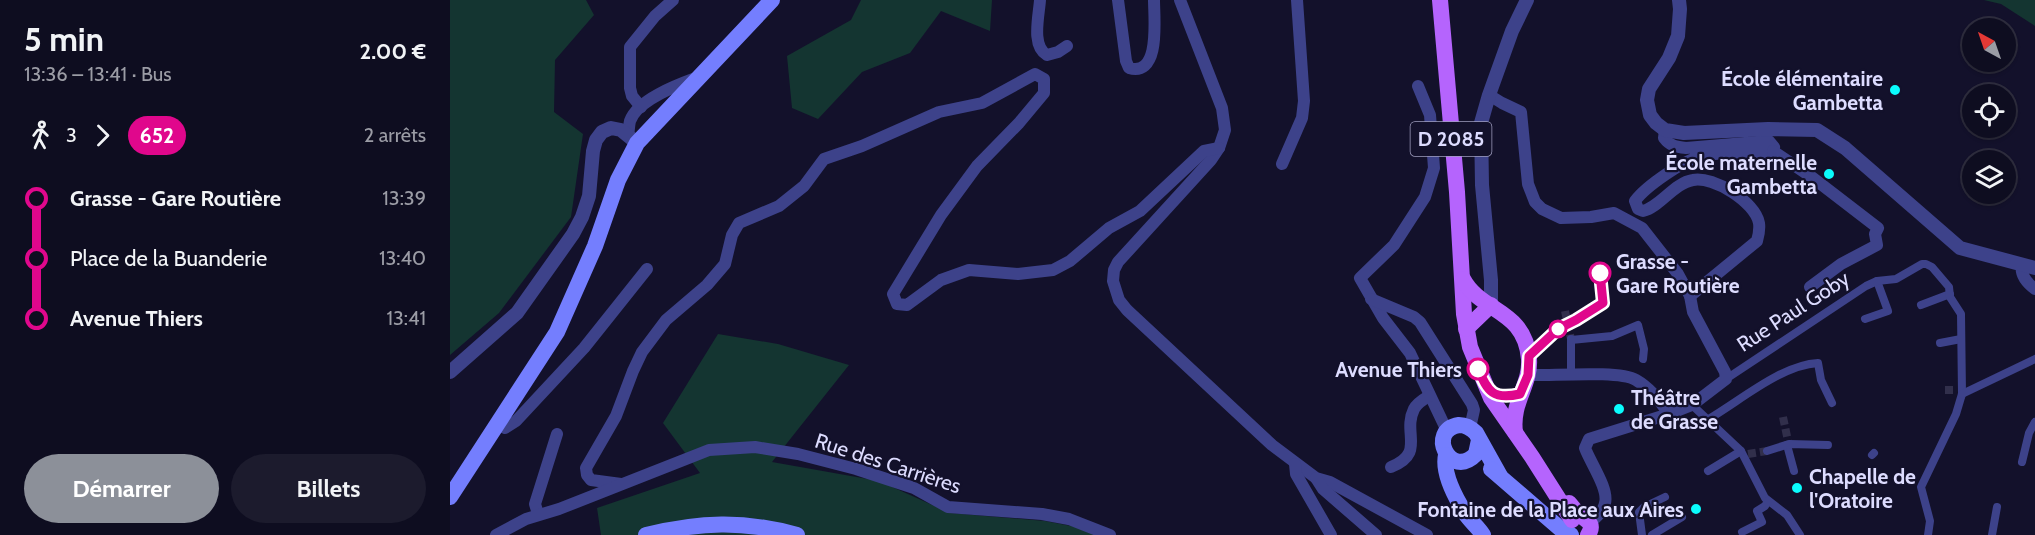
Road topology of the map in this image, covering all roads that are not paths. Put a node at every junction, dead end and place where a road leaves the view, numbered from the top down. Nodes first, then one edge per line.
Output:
1 (673, 0) edge
2 (772, 0) edge
3 (1040, 0) edge
4 (1118, 0) edge
5 (1154, 0) edge
6 (1180, 0) edge
7 (1297, 0) edge
8 (1440, 0) edge
9 (1527, 0) edge
10 (1678, 0) edge
11 (1066, 46) dead end
12 (696, 78) junction
13 (1418, 86) dead end
14 (1489, 95) junction
15 (641, 107) junction
16 (1665, 130) junction
17 (633, 139) junction
18 (1219, 148) junction
19 (1773, 151) junction
20 (1282, 164) dead end
21 (2029, 267) edge
22 (647, 269) dead end
23 (1463, 279) junction
24 (1877, 281) junction
25 (1810, 287) dead end
26 (2035, 289) edge
27 (1950, 294) junction
28 (1690, 296) junction
29 (1371, 299) junction
30 (1491, 304) junction
31 (1921, 305) dead end
32 (1865, 319) dead end
33 (1466, 329) junction
34 (1961, 339) junction
35 (1940, 343) dead end
36 (1643, 359) dead end
37 (2035, 359) edge
38 (450, 372) edge
39 (1528, 375) junction
40 (1571, 376) junction
41 (1726, 379) junction
42 (1487, 389) junction
43 (1960, 391) junction
44 (1520, 394) junction
45 (1429, 396) junction
46 (1832, 404) dead end
47 (1692, 405) junction
48 (1669, 414) junction
49 (1707, 420) junction
50 (2035, 422) edge
51 (498, 425) junction
52 (1447, 431) junction
53 (1515, 432) junction
54 (557, 434) dead end
55 (1474, 434) junction
56 (1788, 443) junction
57 (1828, 444) dead end
58 (1767, 451) tunnel mouth
59 (1744, 453) junction
60 (1446, 454) junction
61 (1469, 459) junction
62 (2022, 462) dead end
63 (1295, 464) junction
64 (1391, 467) dead end
65 (1708, 471) dead end
66 (1794, 471) dead end
67 (1500, 476) junction
68 (1317, 478) junction
69 (621, 484) junction
70 (450, 497) edge
71 (1665, 497) dead end
72 (1768, 501) junction
73 (1997, 507) dead end
74 (538, 514) junction
75 (1682, 517) dead end
76 (1575, 526) edge
77 (1479, 530) edge
78 (1742, 532) dead end
79 (496, 535) edge
80 (646, 535) edge
81 (796, 535) edge
82 (1110, 535) edge
83 (1331, 535) edge
84 (1376, 535) edge
85 (1427, 535) edge
86 (1642, 535) edge
87 (1652, 535) edge
88 (1800, 535) edge
89 (1928, 535) edge
90 (1992, 535) edge

1 - 15 street
2 - 12 main road
3 - 11 street
4 - 5 street
6 - 18 street
7 - 20 street
8 - 23 main road, D 2085
9 - 14 street
10 - 16 street
12 - 15 street
12 - 17 main road
13 - 29 street
14 - 28 street
14 - 30 street
15 - 17 street
16 - 19 street
16 - 21 street
17 - 38 street
17 - 51 main road
18 - 63 street
18 - 69 street
19 - 25 street
19 - 28 street
21 - 26 street
22 - 51 street
23 - 30 main road
23 - 33 main road, D 2085
24 - 27 street, Rue Paul Goby
24 - 32 street
24 - 41 street, Rue Paul Goby
27 - 31 street
27 - 34 street
28 - 41 street
29 - 45 street
29 - 55 street
30 - 33 main road
30 - 39 main road
33 - 42 main road, D 2085
34 - 35 street
34 - 43 street
36 - 40 street
37 - 43 street
39 - 40 street
39 - 44 main road
40 - 48 street
41 - 47 street, Rue Paul Goby
42 - 44 main road
42 - 53 main road, D 2085
43 - 89 street
44 - 53 main road
45 - 52 street
45 - 64 street
46 - 49 street
47 - 48 street, Rue Paul Goby
47 - 49 street
48 - 76 street, Rue Paul Goby
49 - 59 street
50 - 62 street
51 - 70 main road
52 - 55 main road
52 - 60 main road
53 - 76 main road, D 2085
54 - 74 street
55 - 61 main road
55 - 67 main road
56 - 57 street
56 - 58 street
56 - 66 street
59 - 65 street
59 - 72 street
60 - 61 main road
60 - 77 main road
61 - 67 main road
61 - 77 main road
63 - 68 street
63 - 83 street
67 - 76 main road
68 - 84 street
68 - 85 street
69 - 74 street, Rue des Carrières
69 - 82 street, Rue des Carrières
71 - 86 street
72 - 78 street
72 - 88 street
73 - 90 street
74 - 79 street, Rue des Carrières
75 - 87 street
80 - 81 main road

